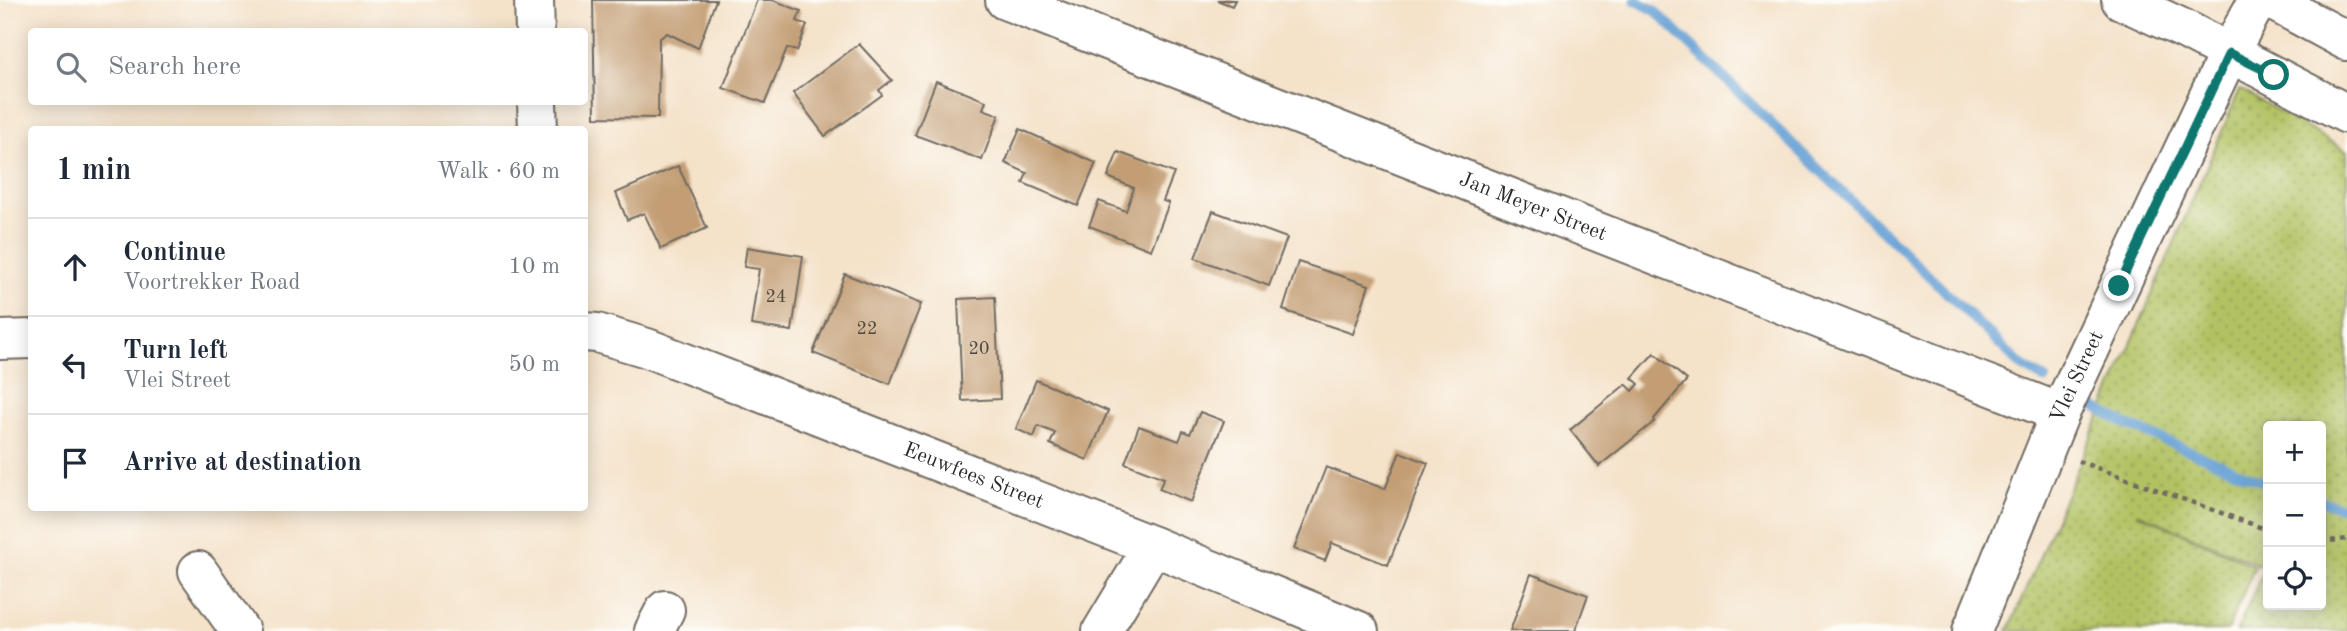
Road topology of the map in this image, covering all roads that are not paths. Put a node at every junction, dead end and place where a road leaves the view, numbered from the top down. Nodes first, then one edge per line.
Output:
1 (534, 0) edge
2 (1005, 0) edge
3 (2121, 0) edge
4 (2258, 0) edge
5 (2271, 0) edge
6 (535, 28) edge
7 (2347, 41) edge
8 (2229, 53) junction
9 (537, 105) edge
10 (2347, 114) edge
11 (538, 126) edge
12 (588, 332) edge
13 (28, 339) edge
14 (0, 340) edge
15 (2060, 413) junction
16 (1153, 546) junction
17 (198, 571) dead end
18 (240, 631) edge
19 (1102, 631) edge
20 (1359, 631) edge
21 (1972, 631) edge

1 - 6 street
2 - 15 street, Jan Meyer Street
3 - 8 street
4 - 8 street, Vlei Street
5 - 7 street
8 - 10 street
8 - 15 street, Vlei Street
9 - 11 street
12 - 16 street, Eeuwfees Street
13 - 14 street
15 - 21 street, Vlei Street
16 - 19 street
16 - 20 street, Eeuwfees Street
17 - 18 street

